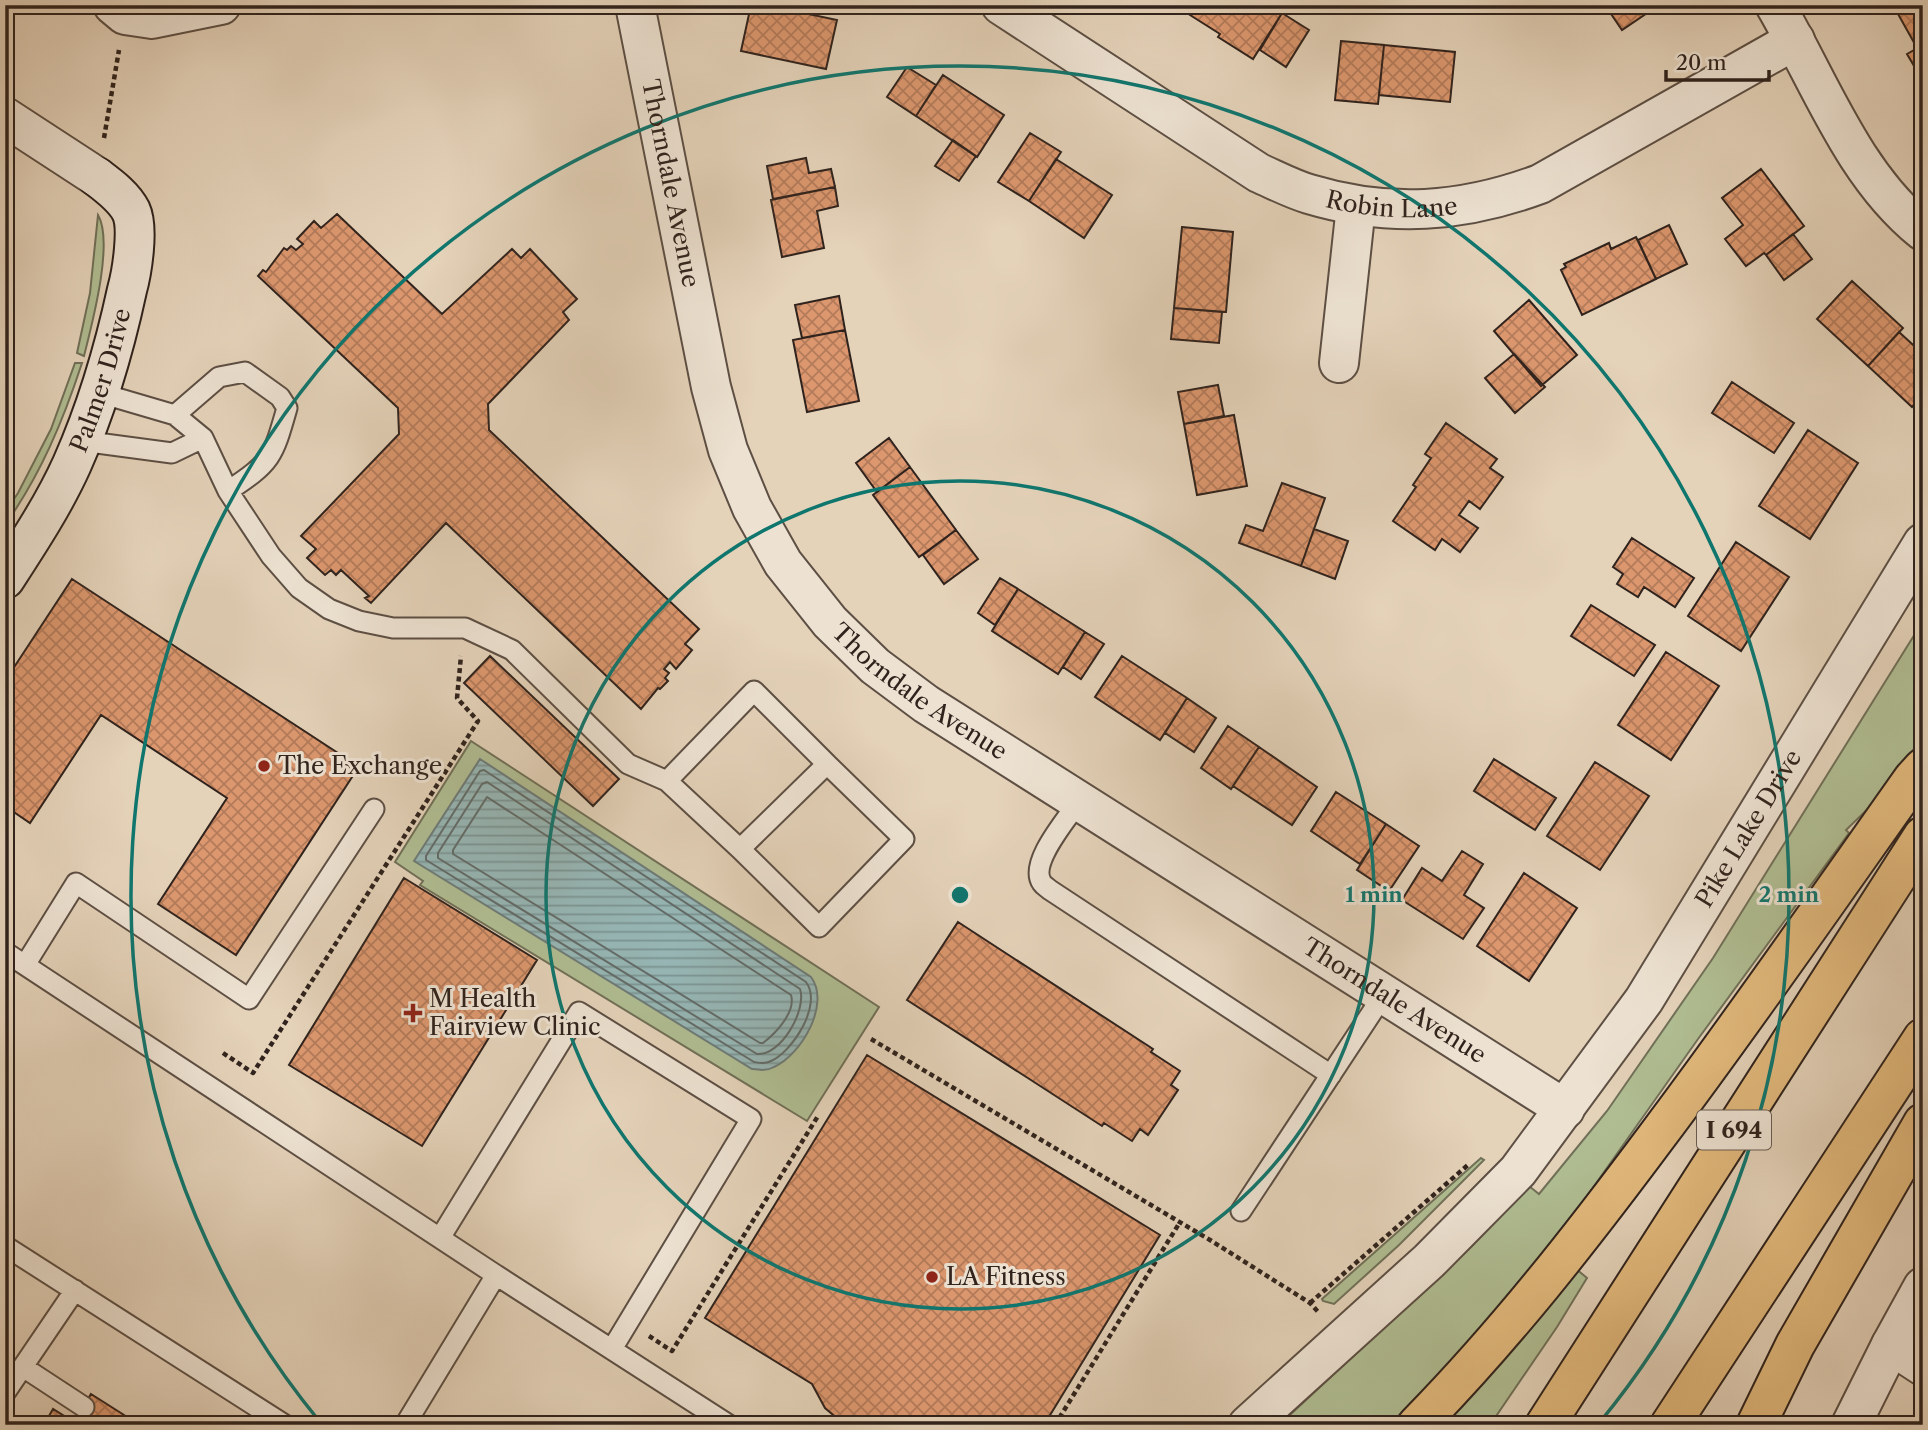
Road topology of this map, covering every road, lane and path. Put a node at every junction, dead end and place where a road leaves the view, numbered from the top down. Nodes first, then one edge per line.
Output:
1 (220, 5) edge
2 (635, 5) edge
3 (1001, 5) edge
4 (1775, 5) edge
5 (119, 10) edge
6 (1795, 40) junction
7 (5, 117) edge
8 (97, 177) junction
9 (1356, 206) junction
10 (1923, 231) edge
11 (1339, 363) dead end
12 (100, 393) junction
13 (175, 415) junction
14 (203, 438) junction
15 (82, 441) junction
16 (228, 491) junction
17 (1923, 543) edge
18 (5, 579) edge
19 (465, 628) junction
20 (827, 764) junction
21 (1923, 768) edge
22 (667, 781) junction
23 (1079, 801) junction
24 (374, 809) dead end
25 (1923, 836) edge
26 (740, 849) junction
27 (5, 952) edge
28 (25, 965) junction
29 (1384, 994) junction
30 (1923, 1038) edge
31 (871, 1039) dead end
32 (223, 1053) dead end
33 (1331, 1074) junction
34 (1565, 1110) junction
35 (818, 1116) dead end
36 (1923, 1123) edge
37 (1471, 1163) dead end
38 (1241, 1212) dead end
39 (1180, 1222) junction
40 (440, 1238) junction
41 (5, 1246) edge
42 (496, 1275) junction
43 (1923, 1287) edge
44 (75, 1290) junction
45 (1310, 1303) junction
46 (627, 1323) junction
47 (1343, 1339) junction
48 (1891, 1345) junction
49 (612, 1349) junction
50 (1923, 1366) edge
51 (23, 1367) junction
52 (5, 1393) edge
53 (84, 1407) dead end
54 (279, 1423) edge
55 (405, 1425) edge
56 (729, 1425) edge
57 (1055, 1425) edge
58 (1248, 1425) edge
59 (1417, 1425) edge
60 (1545, 1425) edge
61 (1670, 1425) edge
62 (1756, 1425) edge
63 (1851, 1425) edge

1 - 5 street
2 - 23 street, Thorndale Avenue
3 - 9 street, Robin Lane
4 - 6 street
5 - 8 path
6 - 9 street, Robin Lane
6 - 10 street
7 - 8 street
8 - 12 street, Palmer Drive
9 - 11 street
12 - 13 lane
12 - 15 street, Palmer Drive
13 - 14 lane
13 - 16 lane
14 - 15 lane
14 - 16 lane
15 - 18 street, Palmer Drive
16 - 19 lane
17 - 34 street, Pike Lake Drive
19 - 22 lane
19 - 32 path
20 - 22 lane
20 - 26 lane
20 - 26 lane
21 - 59 highway
22 - 26 lane
23 - 29 street, Thorndale Avenue
23 - 33 lane
24 - 28 lane
25 - 60 highway, I 694
27 - 28 lane
28 - 40 lane
29 - 33 lane
29 - 34 street, Thorndale Avenue
30 - 61 highway
31 - 39 path
33 - 38 lane
34 - 47 street, Pike Lake Drive
35 - 46 path
36 - 62 highway
37 - 45 path
39 - 45 path
39 - 57 path
40 - 42 lane
40 - 46 lane
41 - 44 lane
42 - 49 lane
42 - 55 lane
43 - 48 street
44 - 51 lane
44 - 54 lane
45 - 47 path
46 - 49 lane
47 - 58 street, Pike Lake Drive
48 - 50 street
48 - 63 street
49 - 56 lane
51 - 52 lane
51 - 53 lane

